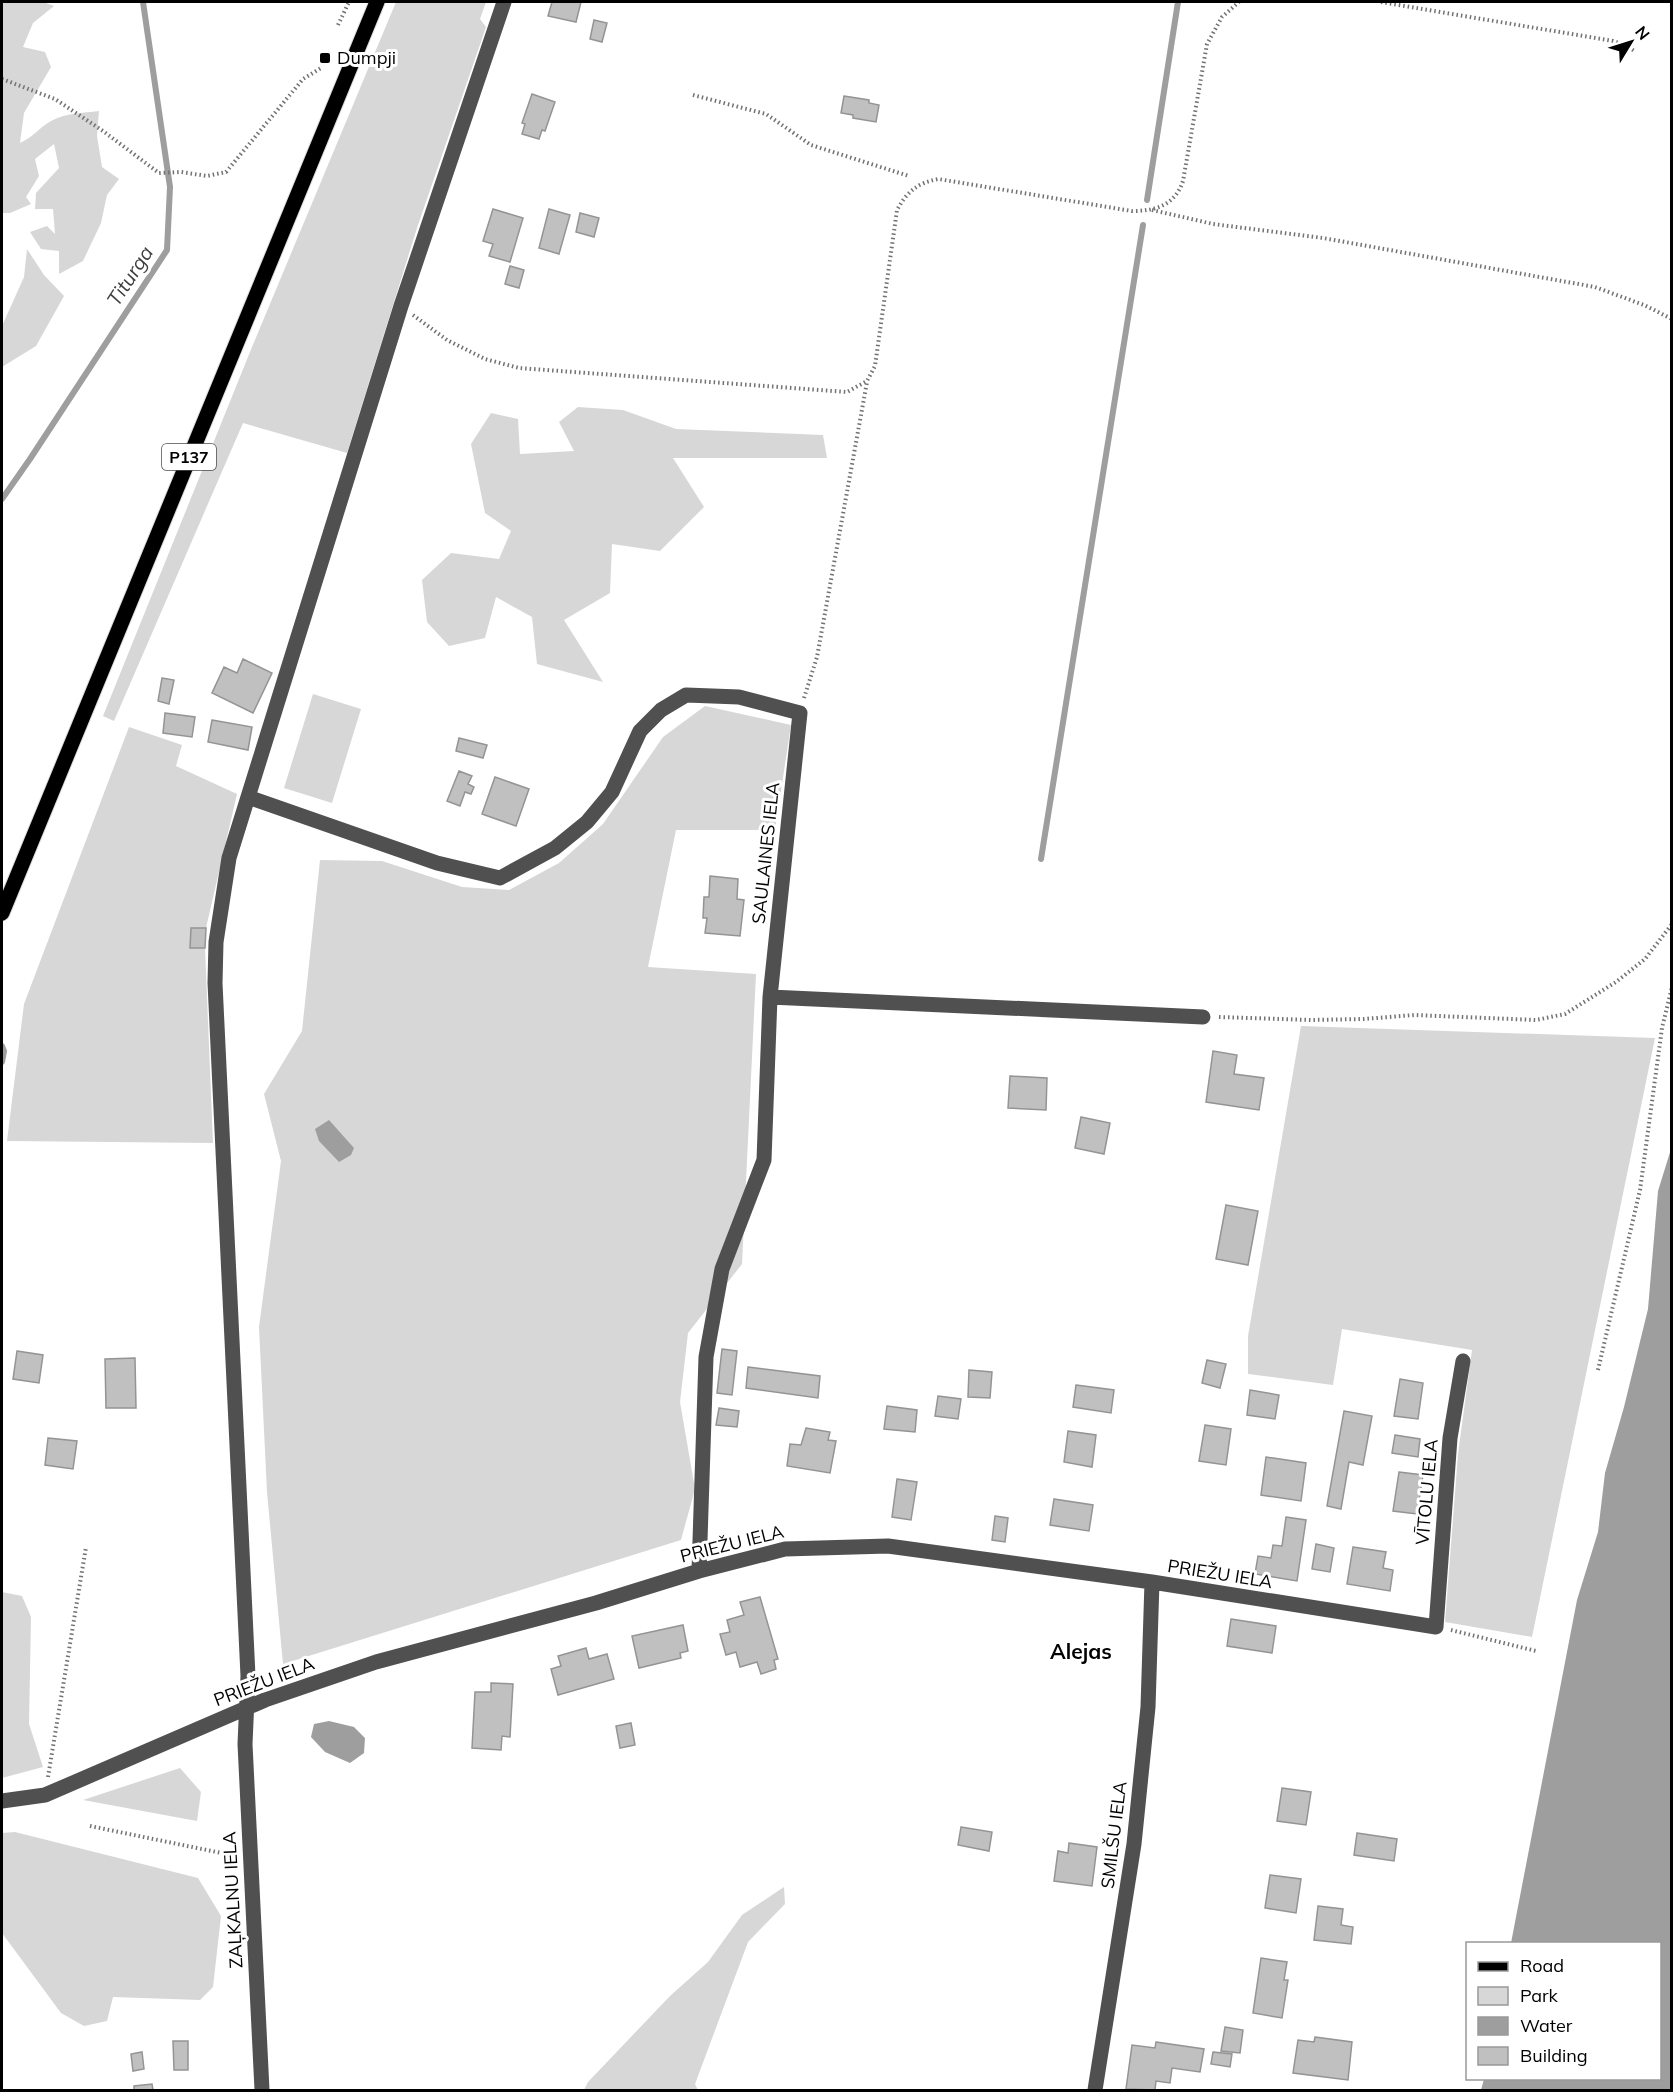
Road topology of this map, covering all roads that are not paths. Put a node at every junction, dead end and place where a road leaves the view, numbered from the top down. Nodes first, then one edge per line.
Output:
1 (377, 2) edge
2 (504, 2) edge
3 (248, 797) junction
4 (2, 913) edge
5 (770, 997) junction
6 (1203, 1017) road end
7 (1463, 1362) dead end
8 (699, 1571) junction
9 (1152, 1582) junction
10 (1436, 1627) joint
11 (246, 1708) junction
12 (2, 1801) edge
13 (262, 2091) edge
14 (1095, 2091) edge

1 - 4 main road, P137
2 - 3 street, ZAĻKALNU IELA
3 - 5 street, SAULAINES IELA
3 - 11 street, ZAĻKALNU IELA
5 - 6 street
5 - 8 street, SAULAINES IELA
7 - 10 street, VĪTOLU IELA
8 - 9 street, PRIEŽU IELA
8 - 11 street, PRIEŽU IELA
9 - 10 street, PRIEŽU IELA
9 - 14 street, SMILŠU IELA
11 - 12 street, PRIEŽU IELA
11 - 13 street, ZAĻKALNU IELA

